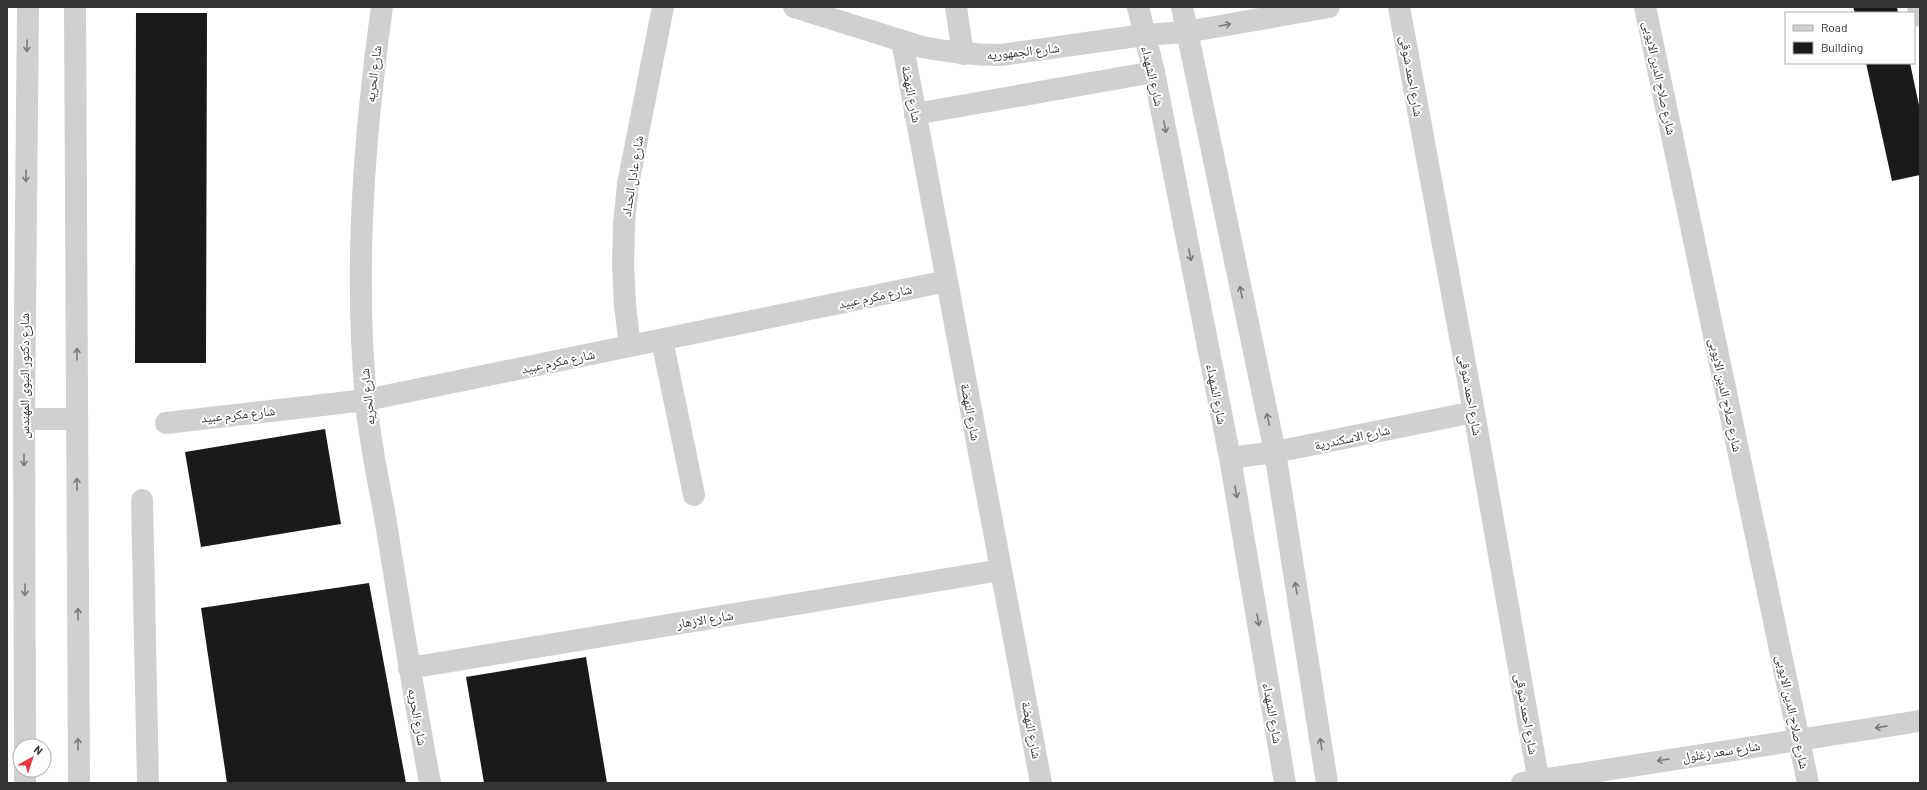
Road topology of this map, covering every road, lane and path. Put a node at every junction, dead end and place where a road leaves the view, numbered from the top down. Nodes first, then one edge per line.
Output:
1 (28, 7) edge
2 (75, 7) edge
3 (382, 7) edge
4 (663, 7) edge
5 (794, 7) edge
6 (956, 7) edge
7 (1138, 7) edge
8 (1182, 7) edge
9 (1328, 7) edge
10 (1400, 7) edge
11 (1645, 7) edge
12 (1918, 7) edge
13 (1920, 16) edge
14 (1186, 32) junction
15 (1144, 36) junction
16 (902, 41) junction
17 (963, 54) junction
18 (1154, 72) junction
19 (915, 114) junction
20 (947, 281) junction
21 (662, 340) junction
22 (630, 346) junction
23 (366, 400) junction
24 (1474, 412) junction
25 (24, 419) junction
26 (77, 419) junction
27 (166, 423) dead end
28 (1275, 452) junction
29 (1230, 458) junction
30 (694, 495) dead end
31 (142, 500) dead end
32 (1001, 570) junction
33 (16, 666) edge
34 (409, 668) junction
35 (1920, 722) edge
36 (24, 738) edge
37 (1798, 739) junction
38 (1533, 782) edge
39 (78, 783) edge
40 (148, 783) edge
41 (430, 783) edge
42 (1042, 783) edge
43 (1285, 783) edge
44 (1327, 783) edge
45 (1808, 783) edge

1 -> 25 street, شارع دكتور النبوى المهندس
26 -> 2 street
3 - 23 street, شارع الحريه
4 - 22 street, شارع عادل الحداد
5 - 16 street, شارع الجمهوريه
6 - 17 street
7 - 15 street, شارع الشهداء
8 - 14 street
14 -> 9 street, شارع الجمهوريه
10 - 24 street, شارع احمد شوقى
11 - 37 street, شارع صلاح الدين الايوبى
12 - 13 street
14 - 15 street, شارع الجمهوريه
28 -> 14 street
15 - 17 street, شارع الجمهوريه
15 - 18 street, شارع الشهداء
16 - 17 street, شارع الجمهوريه
16 - 19 street, شارع النهضة
18 - 19 street
18 -> 29 street, شارع الشهداء
19 - 20 street, شارع النهضة
20 - 21 street, شارع مكرم عبيد
20 - 32 street, شارع النهضة
21 - 22 street, شارع مكرم عبيد
21 - 30 street
22 - 23 street, شارع مكرم عبيد
23 - 27 street, شارع مكرم عبيد
23 - 34 street, شارع الحريه
24 - 28 street, شارع الاسكندرية
24 - 38 street, شارع احمد شوقى
25 - 26 street
25 -> 33 street, شارع دكتور النبوى المهندس
39 -> 26 street
28 - 29 street, شارع الاسكندرية
44 -> 28 street
29 -> 43 street, شارع الشهداء
31 - 40 street
32 - 34 street, شارع الازهار
32 - 42 street, شارع النهضة
33 - 36 street, شارع دكتور النبوى المهندس
34 - 41 street, شارع الحريه
35 -> 37 street, شارع سعد زغلول
37 -> 38 street, شارع سعد زغلول
37 - 45 street, شارع صلاح الدين الايوبى

